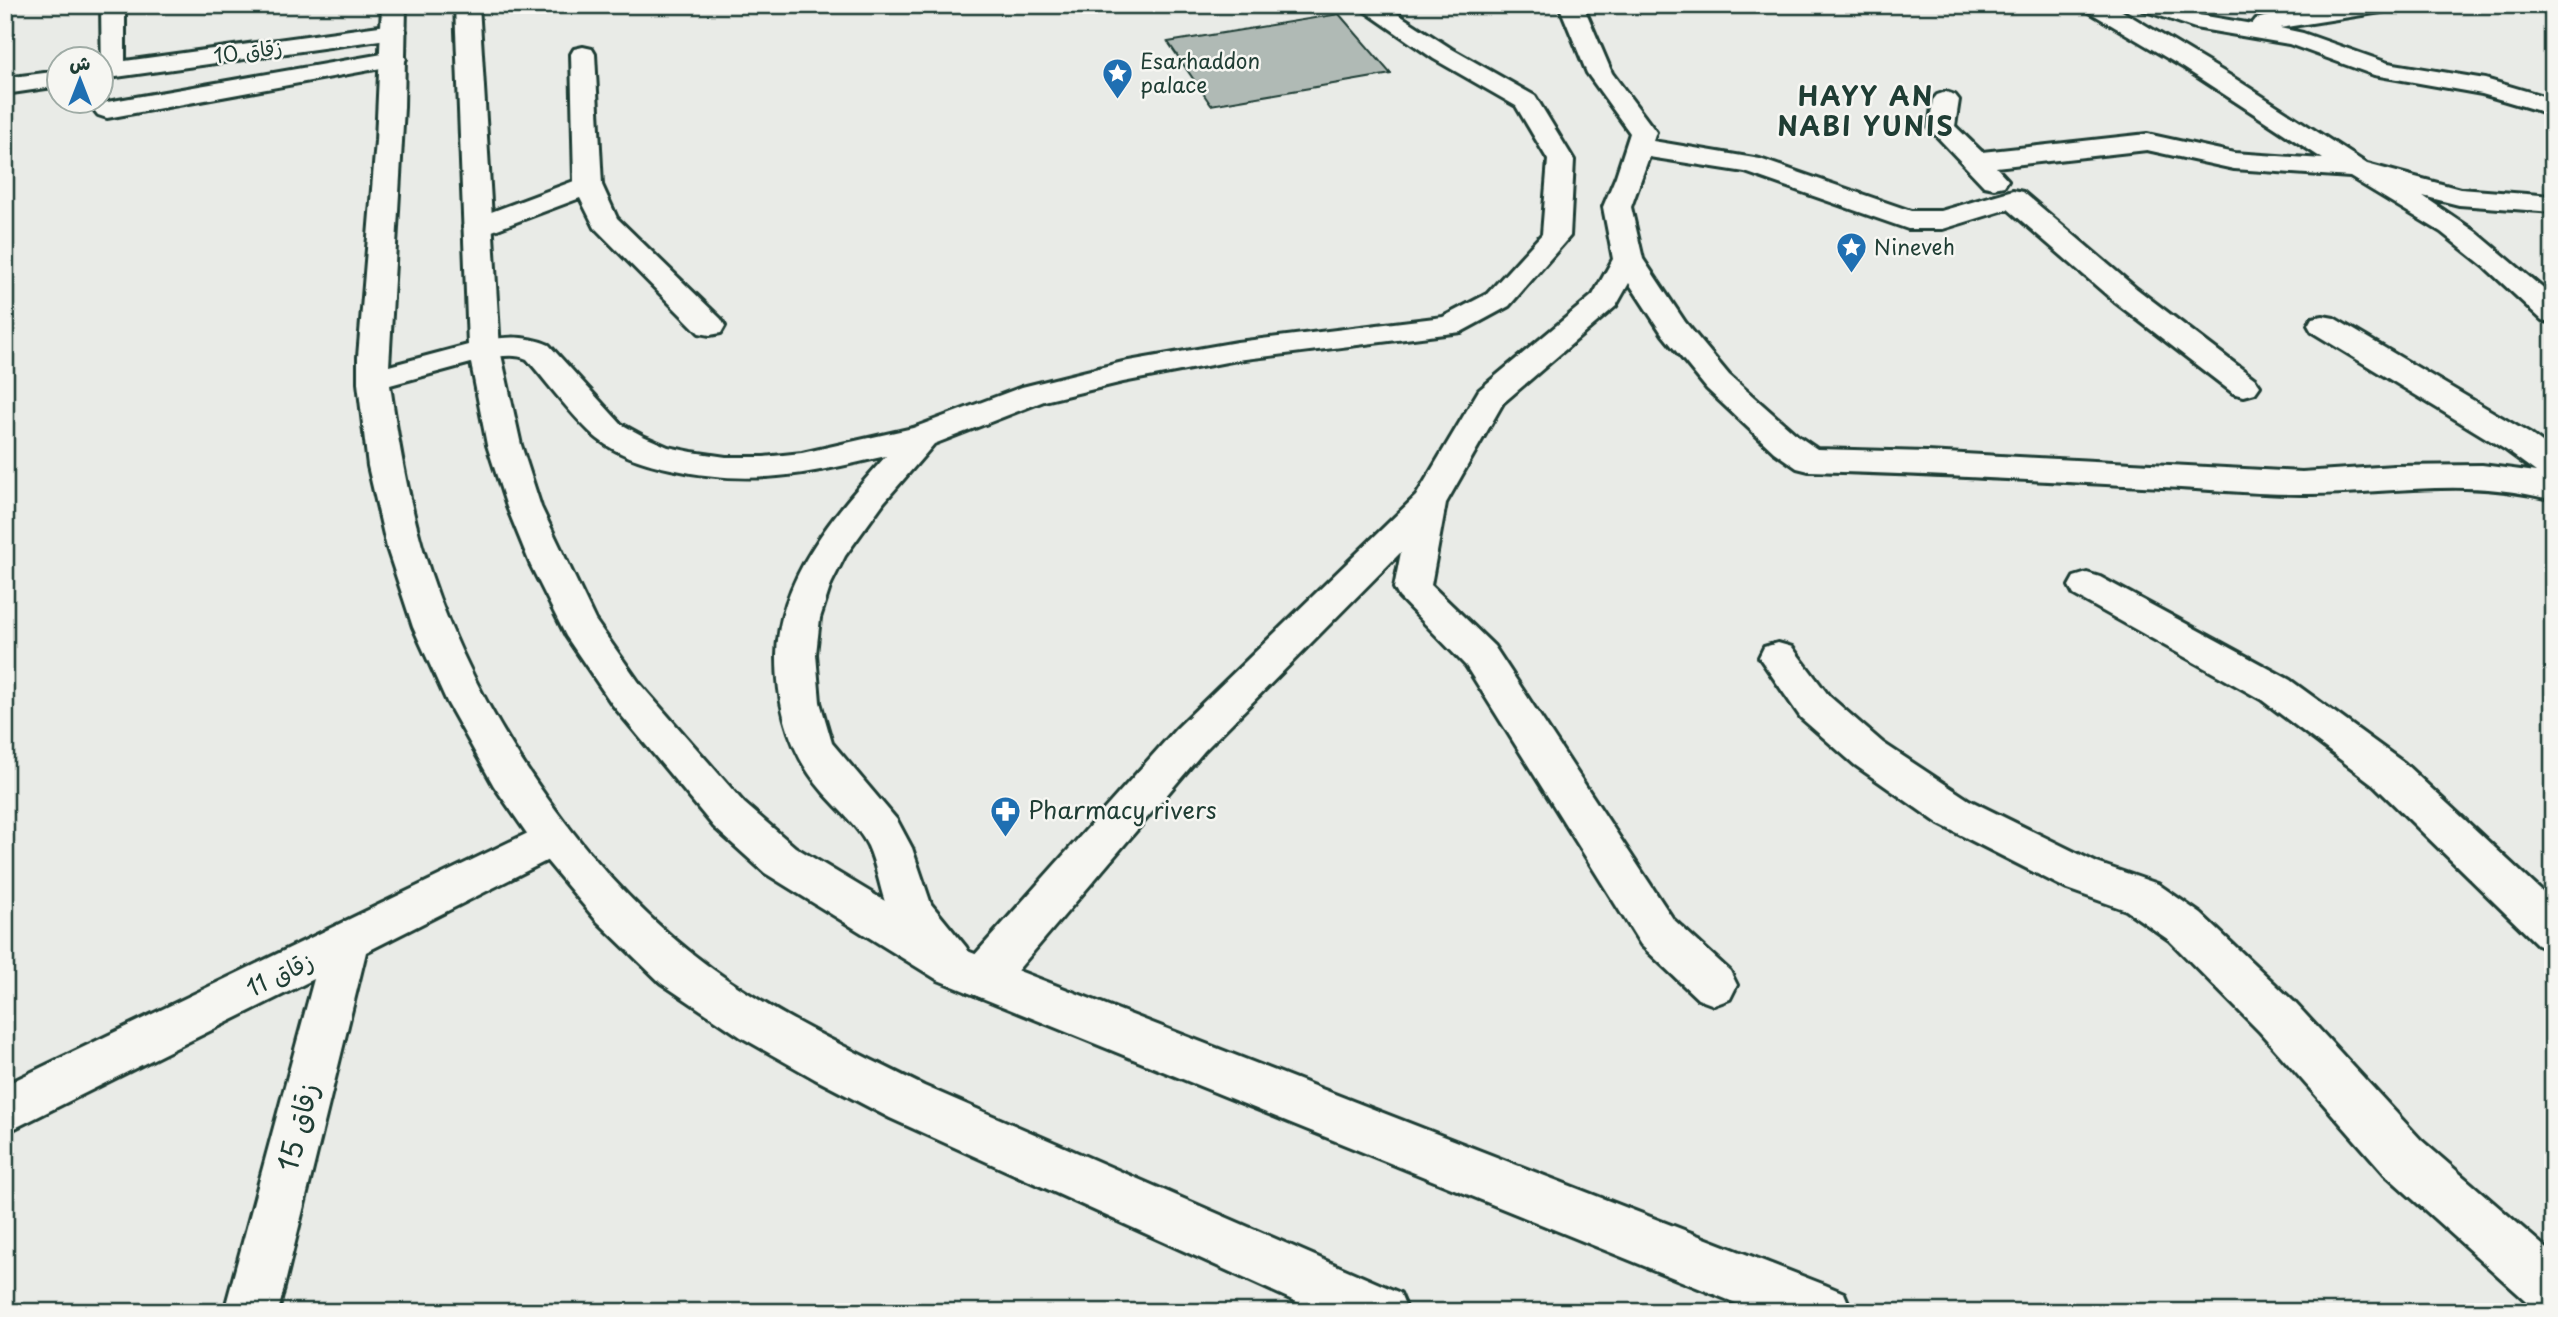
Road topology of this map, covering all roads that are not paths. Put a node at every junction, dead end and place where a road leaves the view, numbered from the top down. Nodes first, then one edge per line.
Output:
1 (113, 5) edge
2 (467, 5) edge
3 (1368, 5) edge
4 (1571, 5) edge
5 (2094, 5) edge
6 (2151, 5) edge
7 (2381, 5) edge
8 (2243, 28) junction
9 (394, 32) edge
10 (2143, 32) junction
11 (109, 46) edge
12 (583, 54) dead end
13 (116, 70) edge
14 (46, 80) edge
15 (5, 86) edge
16 (1946, 100) dead end
17 (2553, 107) edge
18 (116, 108) edge
19 (1639, 147) junction
20 (1976, 161) junction
21 (2357, 169) junction
22 (588, 185) junction
23 (2013, 198) junction
24 (2553, 204) edge
25 (477, 227) junction
26 (1628, 259) junction
27 (2553, 314) edge
28 (2323, 325) dead end
29 (710, 326) dead end
30 (484, 350) junction
31 (374, 380) junction
32 (2244, 386) dead end
33 (922, 438) junction
34 (2553, 468) edge
35 (2553, 489) edge
36 (1429, 503) junction
37 (2087, 586) dead end
38 (1778, 657) dead end
39 (553, 838) junction
40 (2553, 931) edge
41 (346, 943) junction
42 (969, 972) junction
43 (1714, 985) dead end
44 (5, 1110) edge
45 (2553, 1289) edge
46 (251, 1312) edge
47 (1381, 1312) edge
48 (1825, 1312) edge

1 - 11 street
2 - 25 street
3 - 33 street
4 - 19 street
5 - 10 street
6 - 8 street
7 - 8 street
8 - 10 street
8 - 17 street
9 - 13 street, زقاق 10
9 - 18 street
9 - 31 street
10 - 21 street
12 - 22 street
14 - 15 street
16 - 20 street
19 - 23 street
19 - 26 street
20 - 21 street
20 - 23 street
21 - 24 street
21 - 27 street
22 - 25 street
22 - 29 street
23 - 32 street
25 - 30 street
26 - 35 street
26 - 36 street
28 - 34 street
30 - 31 street
30 - 33 street
30 - 42 street
31 - 39 street
33 - 42 street
36 - 42 street
36 - 43 street
37 - 40 street
38 - 45 street
39 - 41 street, زقاق 11
39 - 47 street
41 - 44 street, زقاق 11
41 - 46 street, زقاق 15
42 - 48 street

